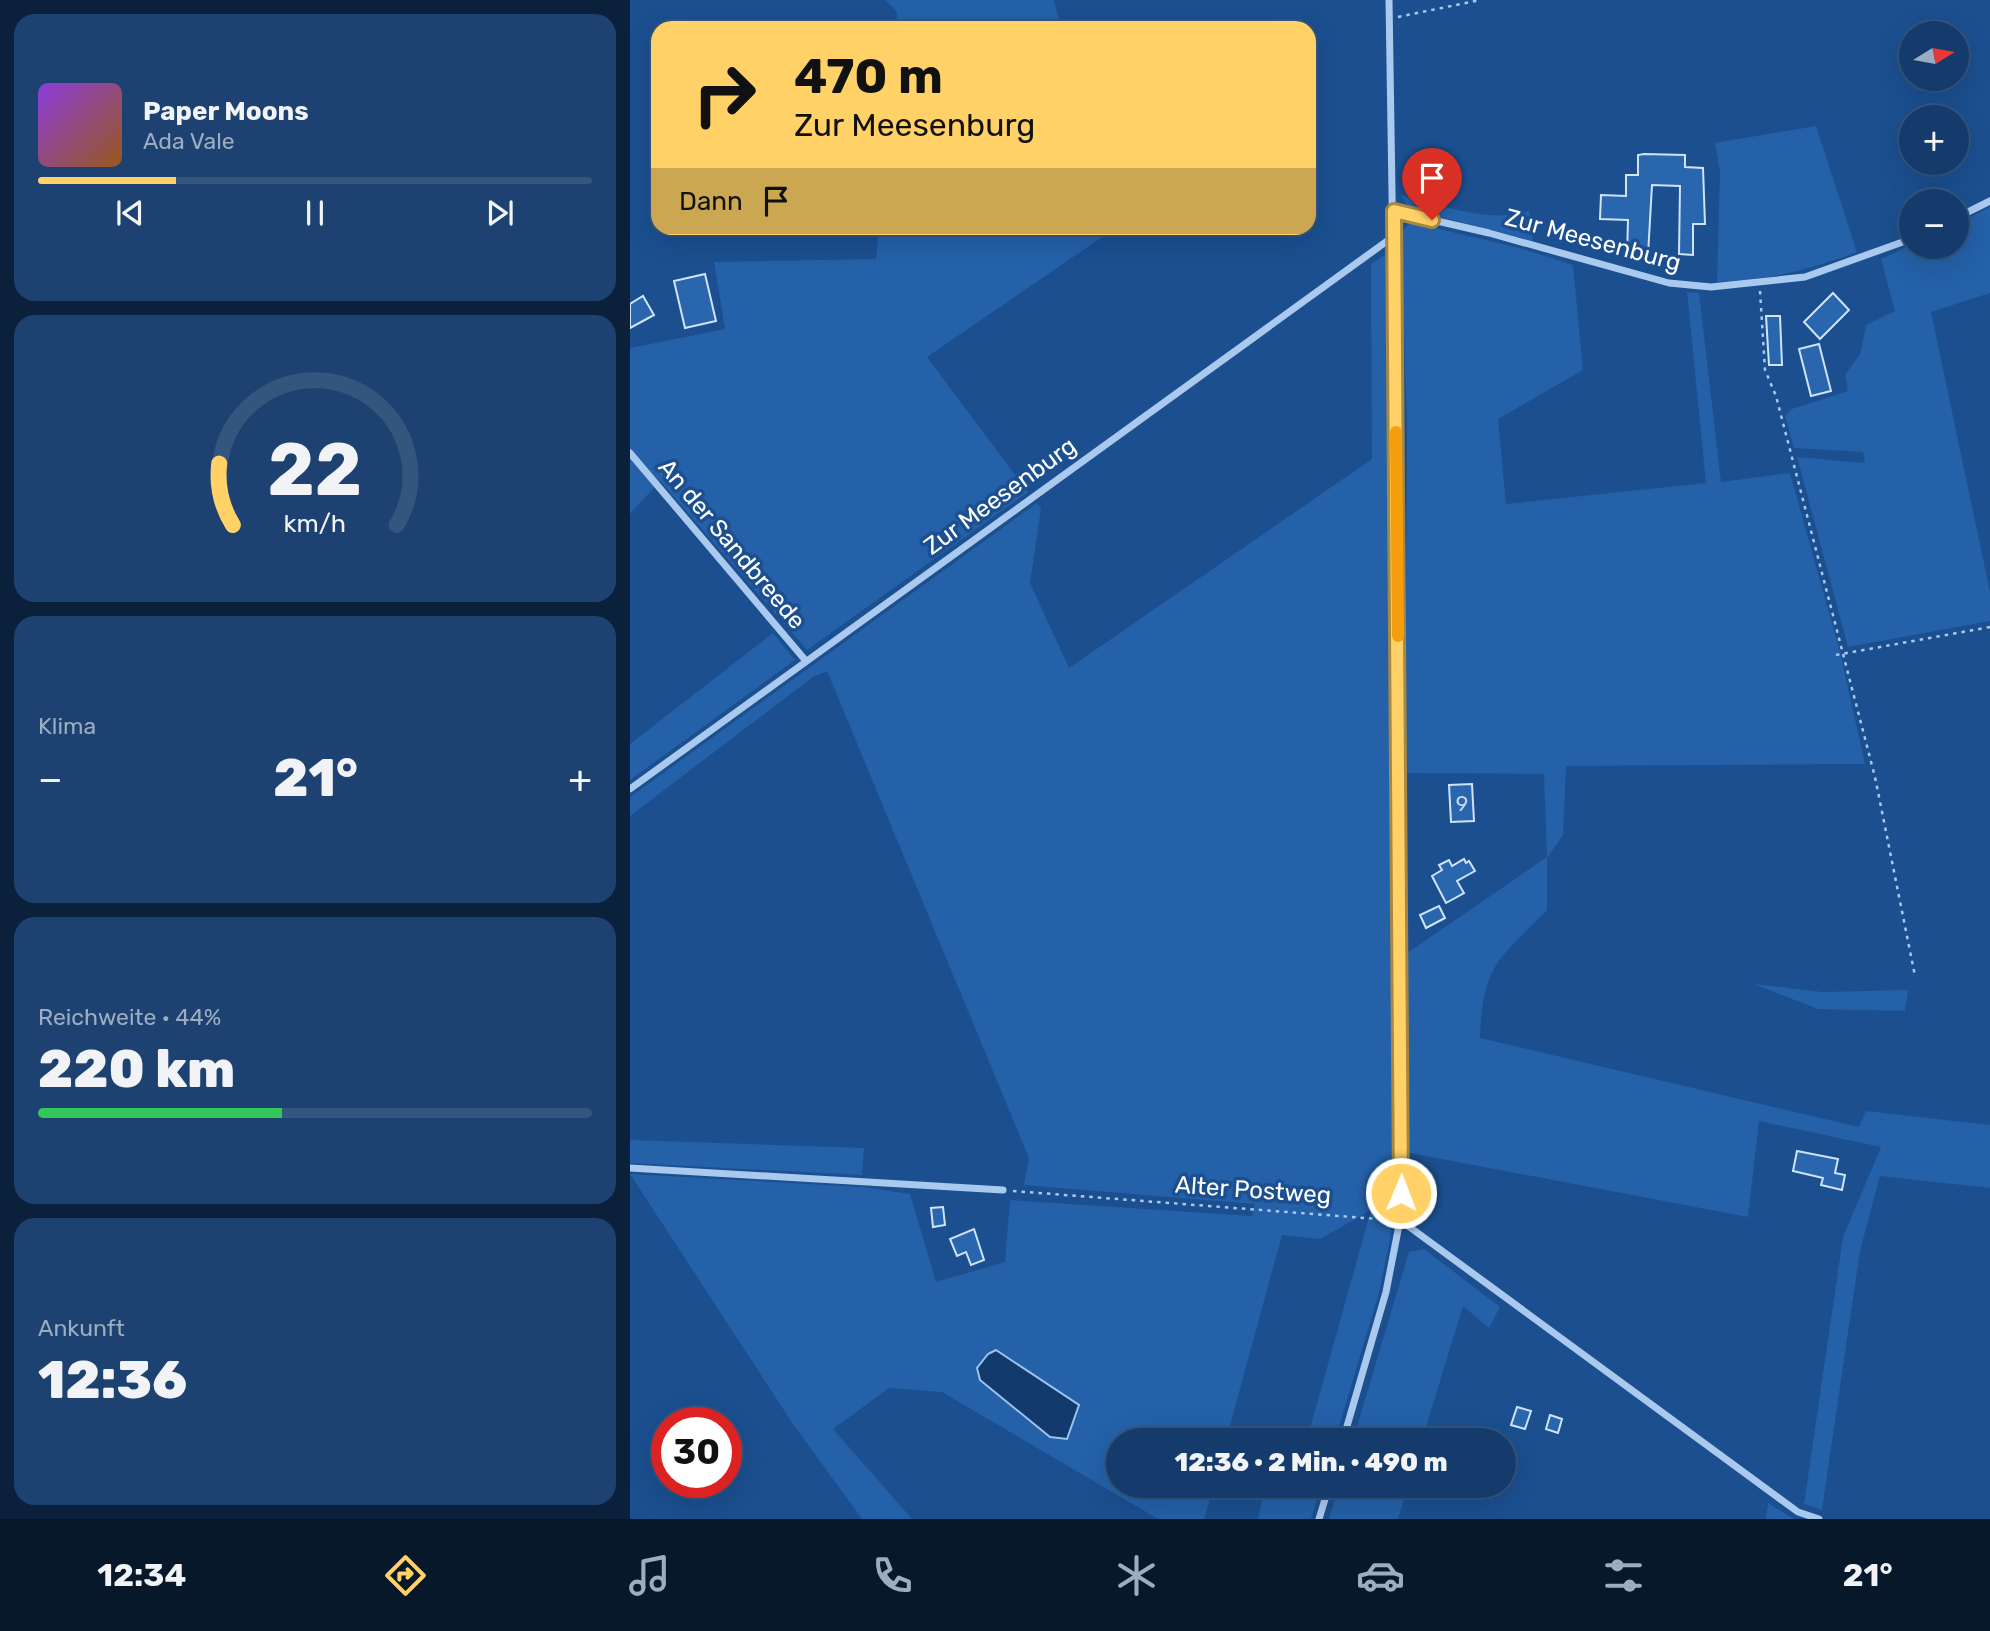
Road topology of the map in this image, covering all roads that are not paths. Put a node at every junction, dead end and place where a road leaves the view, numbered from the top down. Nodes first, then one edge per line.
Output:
1 (1389, 0) edge
2 (1990, 201) edge
3 (1394, 211) junction
4 (1969, 212) edge
5 (1394, 236) junction
6 (1899, 243) edge
7 (630, 453) edge
8 (806, 661) junction
9 (630, 789) edge
10 (630, 1168) edge
11 (1003, 1190) road end
12 (1400, 1220) junction
13 (1346, 1428) edge
14 (1326, 1498) edge
15 (1320, 1519) edge
16 (1819, 1519) edge

1 - 3 street
2 - 4 street
3 - 5 street
3 - 6 street, Zur Meesenburg
5 - 8 street, Zur Meesenburg
5 - 12 street
7 - 8 street, An der Sandbreede
8 - 9 street, Zur Meesenburg
10 - 11 street
12 - 13 street
12 - 16 street
14 - 15 street

